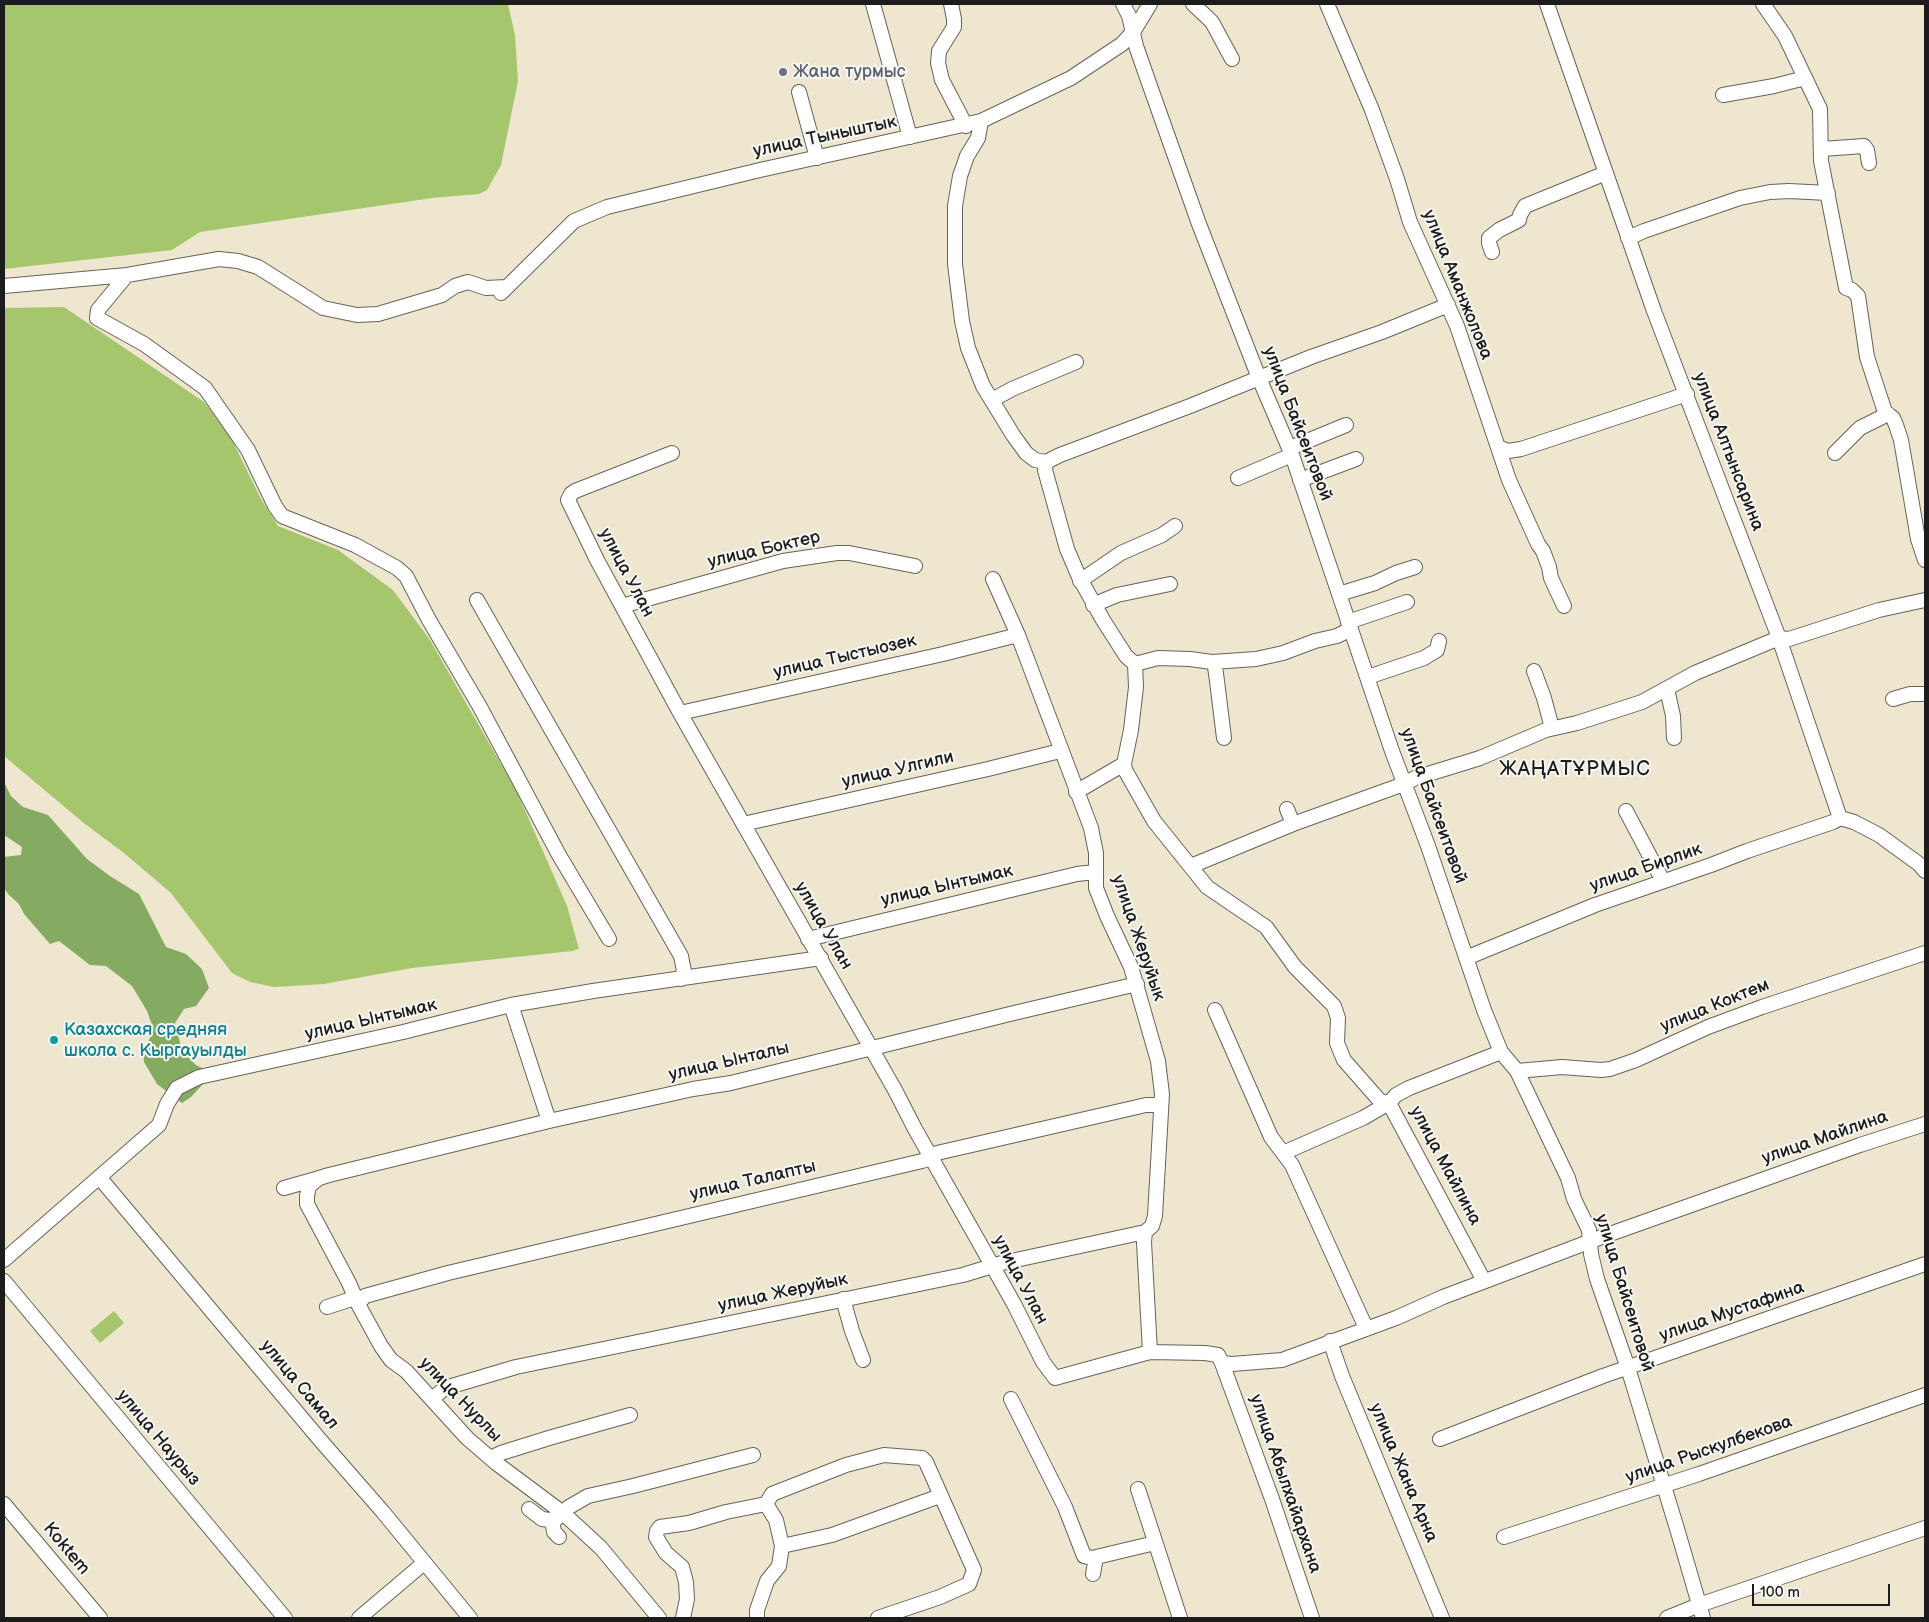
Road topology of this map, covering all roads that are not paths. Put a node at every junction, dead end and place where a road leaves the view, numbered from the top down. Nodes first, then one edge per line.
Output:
1 (873, 4) edge
2 (951, 4) edge
3 (1123, 4) edge
4 (1150, 4) edge
5 (1193, 4) edge
6 (1327, 4) edge
7 (1547, 4) edge
8 (1763, 4) edge
9 (1133, 32) junction
10 (1232, 59) dead end
11 (1805, 78) junction
12 (799, 92) dead end
13 (1723, 95) dead end
14 (981, 121) junction
15 (966, 126) junction
16 (910, 137) junction
17 (1822, 149) junction
18 (817, 158) junction
19 (1869, 163) dead end
20 (1606, 173) junction
21 (1828, 193) junction
22 (1628, 238) junction
23 (1492, 252) dead end
24 (127, 275) junction
25 (4, 286) edge
26 (1448, 305) junction
27 (1076, 362) dead end
28 (1259, 378) junction
29 (1687, 394) junction
30 (992, 400) junction
31 (1888, 414) junction
32 (1346, 425) dead end
33 (1498, 447) junction
34 (672, 453) dead end
35 (1291, 453) junction
36 (1835, 453) dead end
37 (1356, 459) dead end
38 (1046, 462) junction
39 (1238, 478) dead end
40 (1300, 480) junction
41 (1175, 526) dead end
42 (1925, 560) edge
43 (915, 566) dead end
44 (1415, 567) dead end
45 (993, 579) dead end
46 (1080, 581) junction
47 (1170, 584) dead end
48 (1339, 594) junction
49 (478, 600) dead end
50 (1925, 600) edge
51 (1407, 602) dead end
52 (1094, 605) junction
53 (622, 606) junction
54 (1564, 606) dead end
55 (1349, 625) junction
56 (1018, 636) junction
57 (1780, 638) junction
58 (1439, 641) dead end
59 (1212, 662) junction
60 (1134, 664) junction
61 (1534, 671) dead end
62 (1368, 677) junction
63 (1667, 689) junction
64 (1925, 694) edge
65 (1893, 699) dead end
66 (680, 713) junction
67 (1552, 728) junction
68 (1224, 738) dead end
69 (1674, 738) dead end
70 (1060, 751) junction
71 (1124, 764) junction
72 (1404, 784) junction
73 (1076, 792) junction
74 (1287, 809) dead end
75 (1626, 811) dead end
76 (1840, 818) junction
77 (743, 824) junction
78 (1292, 824) junction
79 (1923, 864) edge
80 (1191, 866) junction
81 (1095, 872) junction
82 (1663, 880) junction
83 (609, 939) dead end
84 (808, 939) junction
85 (1925, 953) edge
86 (820, 958) junction
87 (1466, 958) junction
88 (681, 979) junction
89 (1137, 984) junction
90 (511, 1005) junction
91 (1215, 1010) dead end
92 (870, 1047) junction
93 (1501, 1052) junction
94 (1516, 1071) junction
95 (1389, 1103) junction
96 (1161, 1105) junction
97 (549, 1121) junction
98 (1925, 1124) edge
99 (1283, 1153) junction
100 (931, 1158) junction
101 (99, 1177) junction
102 (324, 1177) junction
103 (284, 1188) dead end
104 (1145, 1232) junction
105 (1591, 1242) junction
106 (4, 1260) edge
107 (1925, 1264) edge
108 (993, 1267) junction
109 (4, 1281) edge
110 (1484, 1281) junction
111 (843, 1299) junction
112 (357, 1301) junction
113 (327, 1307) dead end
114 (1366, 1328) junction
115 (1330, 1342) junction
116 (1150, 1352) junction
117 (863, 1360) dead end
118 (1222, 1363) junction
119 (1628, 1368) junction
120 (1055, 1378) joint
121 (1925, 1395) edge
122 (432, 1399) junction
123 (1011, 1399) dead end
124 (630, 1415) dead end
125 (1440, 1439) dead end
126 (753, 1455) dead end
127 (491, 1458) junction
128 (1664, 1486) junction
129 (1138, 1489) dead end
130 (940, 1496) junction
131 (4, 1504) edge
132 (766, 1504) junction
133 (529, 1509) dead end
134 (560, 1516) junction
135 (1925, 1528) edge
136 (559, 1537) dead end
137 (1504, 1537) dead end
138 (1155, 1544) junction
139 (782, 1546) junction
140 (1094, 1558) junction
141 (424, 1563) junction
142 (1093, 1574) dead end
143 (1701, 1612) edge
144 (100, 1618) edge
145 (285, 1618) edge
146 (359, 1618) edge
147 (470, 1618) edge
148 (659, 1618) edge
149 (683, 1618) edge
150 (757, 1618) edge
151 (878, 1618) edge
152 (1180, 1618) edge
153 (1312, 1618) edge
154 (1442, 1618) edge
155 (1667, 1618) edge

1 - 16 street
2 - 15 street
3 - 9 street, улица Байсеитовой
4 - 9 street, улица Тыныштык
5 - 10 street
6 - 26 street, улица Аманжолова
7 - 20 street, улица Алтынсарина
8 - 11 street
9 - 14 street, улица Тыныштык
9 - 28 street, улица Байсеитовой
11 - 13 street
11 - 17 street
12 - 18 street
14 - 15 street, улица Тыныштык
14 - 30 street
15 - 16 street, улица Тыныштык
16 - 18 street, улица Тыныштык
17 - 19 street
17 - 21 street
18 - 24 street, улица Тыныштык
20 - 22 street, улица Алтынсарина
20 - 23 street
21 - 22 street
21 - 31 street
22 - 29 street, улица Алтынсарина
24 - 25 street
24 - 83 street
26 - 28 street
26 - 33 street, улица Аманжолова
27 - 30 street
28 - 35 street, улица Байсеитовой
28 - 38 street
29 - 33 street
29 - 57 street, улица Алтынсарина
30 - 38 street
31 - 36 street
31 - 42 street
32 - 35 street
33 - 54 street, улица Аманжолова
34 - 53 street, улица Улан
35 - 39 street
35 - 40 street, улица Байсеитовой
37 - 40 street
38 - 46 street
40 - 48 street, улица Байсеитовой
41 - 46 street
43 - 53 street, улица Боктер
44 - 48 street
45 - 56 street, улица Жеруйык
46 - 52 street
47 - 52 street
48 - 55 street, улица Байсеитовой
49 - 88 street
50 - 57 street
51 - 55 street
52 - 60 street
53 - 66 street, улица Улан
55 - 59 street
55 - 62 street, улица Байсеитовой
56 - 66 street, улица Тыстыозек
56 - 70 street, улица Жеруйык
57 - 63 street
57 - 76 street, улица Алтынсарина
58 - 62 street
59 - 60 street
59 - 68 street
60 - 71 street
61 - 67 street
62 - 72 street, улица Байсеитовой
63 - 67 street
63 - 69 street
64 - 65 street
66 - 77 street, улица Улан
67 - 72 street
70 - 73 street, улица Жеруйык
70 - 77 street, улица Улгили
71 - 73 street
71 - 80 street, улица Майлина
72 - 78 street
72 - 87 street, улица Байсеитовой
73 - 81 street, улица Жеруйык
74 - 78 street
75 - 82 street
76 - 79 street
76 - 82 street, улица Бирлик
77 - 84 street, улица Улан
78 - 80 street
80 - 95 street, улица Майлина
81 - 84 street, улица Ынтымак
81 - 89 street, улица Жеруйык
82 - 87 street, улица Бирлик
84 - 86 street, улица Улан
85 - 94 street, улица Коктем
86 - 88 street, улица Ынтымак
86 - 92 street, улица Улан
87 - 93 street, улица Байсеитовой
88 - 90 street, улица Ынтымак
89 - 92 street, улица Ынталы
89 - 96 street, улица Жеруйык
90 - 97 street
90 - 101 street, улица Ынтымак
91 - 99 street
92 - 97 street, улица Ынталы
92 - 100 street, улица Улан
93 - 94 street, улица Байсеитовой
93 - 95 street
94 - 105 street, улица Байсеитовой
95 - 99 street
95 - 110 street, улица Майлина
96 - 100 street, улица Талапты
96 - 104 street, улица Жеруйык
97 - 102 street, улица Ынталы
98 - 105 street, улица Майлина
99 - 114 street
100 - 108 street, улица Улан
100 - 112 street, улица Талапты
101 - 106 street, улица Ынтымак
101 - 141 street, улица Самал
102 - 103 street, улица Ынталы
102 - 112 street, улица Нурлы
104 - 108 street, улица Жеруйык
104 - 116 street, улица Жеруйык
105 - 110 street, улица Майлина
105 - 119 street, улица Байсеитовой
107 - 119 street, улица Мустафина
108 - 111 street, улица Жеруйык
108 - 120 street, улица Улан
109 - 145 street, улица Наурыз
110 - 114 street, улица Майлина
111 - 117 street
111 - 122 street, улица Жеруйык
112 - 113 street, улица Талапты
112 - 122 street, улица Нурлы
114 - 115 street, улица Майлина
115 - 118 street, улица Майлина
115 - 154 street, улица Жана Арна
116 - 118 street, улица Майлина
116 - 120 street, улица Майлина
118 - 153 street, улица Абылхайархана
119 - 125 street, улица Мустафина
119 - 128 street, улица Байсеитовой
121 - 128 street, улица Рыскулбекова
122 - 127 street, улица Нурлы
123 - 140 street
124 - 127 street
126 - 134 street
127 - 134 street, улица Нурлы
128 - 137 street, улица Рыскулбекова
128 - 143 street, улица Байсеитовой
129 - 138 street
130 - 132 street
130 - 139 street
130 - 151 street
131 - 144 street, Koktem
132 - 139 street
132 - 149 street
133 - 134 street
134 - 136 street
134 - 148 street, улица Нурлы
135 - 143 street
138 - 140 street
138 - 152 street
139 - 150 street
140 - 142 street
141 - 146 street
141 - 147 street, улица Самал
143 - 155 street

